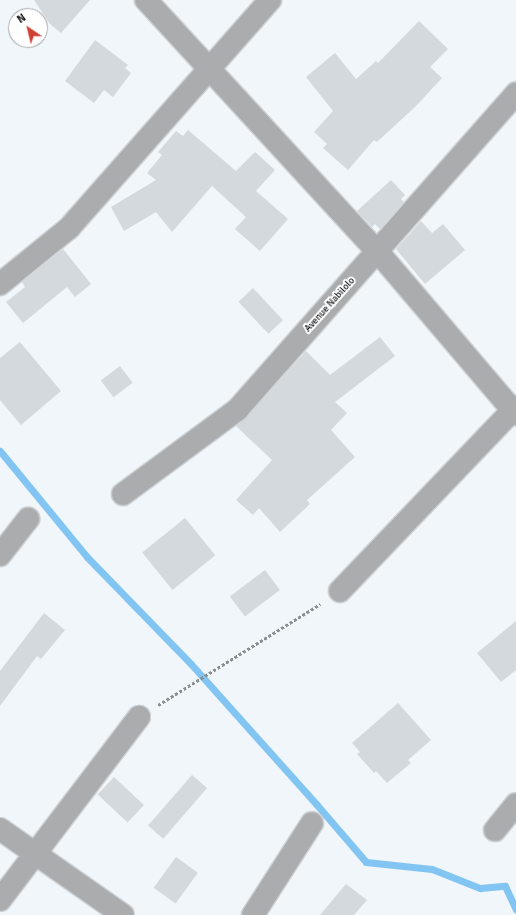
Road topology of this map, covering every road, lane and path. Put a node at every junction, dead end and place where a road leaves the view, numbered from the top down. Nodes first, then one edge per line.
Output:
1 (146, 0) edge
2 (270, 0) edge
3 (209, 71) junction
4 (516, 94) edge
5 (378, 252) junction
6 (0, 284) edge
7 (515, 411) edge
8 (123, 494) dead end
9 (28, 519) dead end
10 (0, 555) edge
11 (340, 591) joint
12 (139, 717) joint
13 (516, 804) edge
14 (312, 823) dead end
15 (0, 829) edge
16 (495, 830) dead end
17 (34, 853) junction
18 (0, 900) edge
19 (123, 915) edge
20 (253, 915) edge

1 - 3 street
2 - 3 street
3 - 5 street
3 - 6 street
4 - 5 street, Avenue Nabilolo
5 - 7 street
5 - 8 street, Avenue Nabilolo
7 - 11 street
9 - 10 street
11 - 12 path
12 - 17 street
13 - 16 street
14 - 20 street
15 - 17 street
17 - 18 street
17 - 19 street

